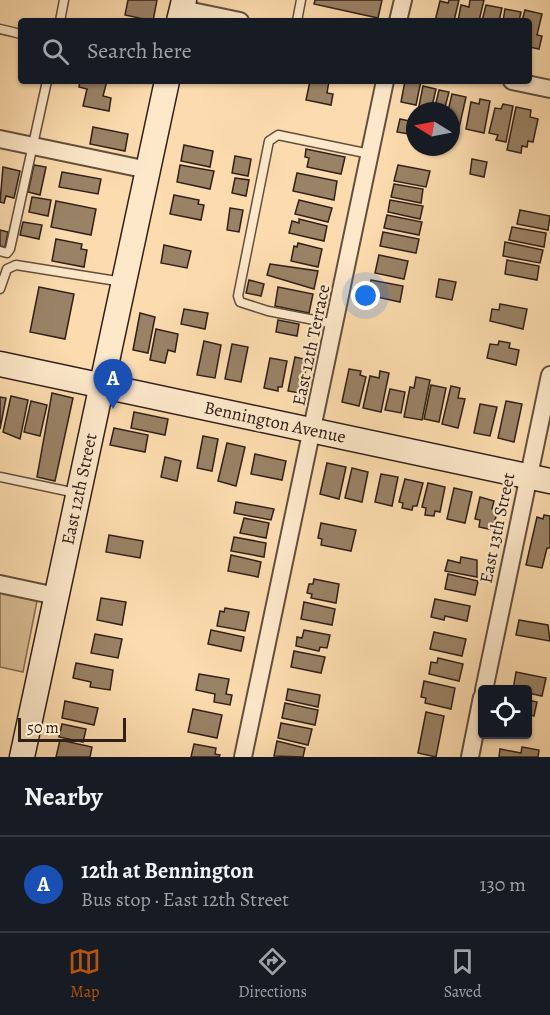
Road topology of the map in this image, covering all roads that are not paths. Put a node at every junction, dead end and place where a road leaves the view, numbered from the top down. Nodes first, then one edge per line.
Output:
1 (64, 0) edge
2 (301, 0) edge
3 (403, 0) edge
4 (182, 10) edge
5 (61, 18) edge
6 (224, 18) edge
7 (298, 18) edge
8 (399, 18) edge
9 (0, 29) edge
10 (18, 33) edge
11 (46, 84) edge
12 (166, 84) edge
13 (385, 84) edge
14 (526, 84) edge
15 (550, 89) edge
16 (0, 139) edge
17 (33, 146) junction
18 (370, 154) junction
19 (148, 170) junction
20 (0, 251) edge
21 (123, 283) junction
22 (0, 289) edge
23 (335, 324) junction
24 (0, 364) edge
25 (550, 375) edge
26 (101, 386) junction
27 (314, 430) junction
28 (0, 477) edge
29 (539, 478) edge
30 (78, 493) junction
31 (0, 584) edge
32 (56, 596) junction
33 (485, 685) edge
34 (478, 720) edge
35 (22, 757) edge
36 (243, 757) edge
37 (470, 757) edge

1 - 5 lane
2 - 7 lane
3 - 8 street
4 - 6 street
9 - 10 lane
11 - 17 lane
12 - 19 street, East 12th Street
13 - 18 street, East 12th Terrace
14 - 15 street
16 - 17 street
17 - 19 street
17 - 20 lane
18 - 23 street, East 12th Terrace
18 - 23 lane
19 - 21 street, East 12th Street
21 - 22 lane
21 - 26 street, East 12th Street
23 - 27 street, East 12th Terrace
24 - 26 street, Bennington Avenue
25 - 29 street, East 13th Street
26 - 27 street, Bennington Avenue
26 - 30 street, East 12th Street
27 - 29 street, Bennington Avenue
27 - 36 street, East 12th Terrace
28 - 30 lane
29 - 33 street, East 13th Street
30 - 32 street, East 12th Street
31 - 32 street
32 - 35 street, East 12th Street
34 - 37 street

